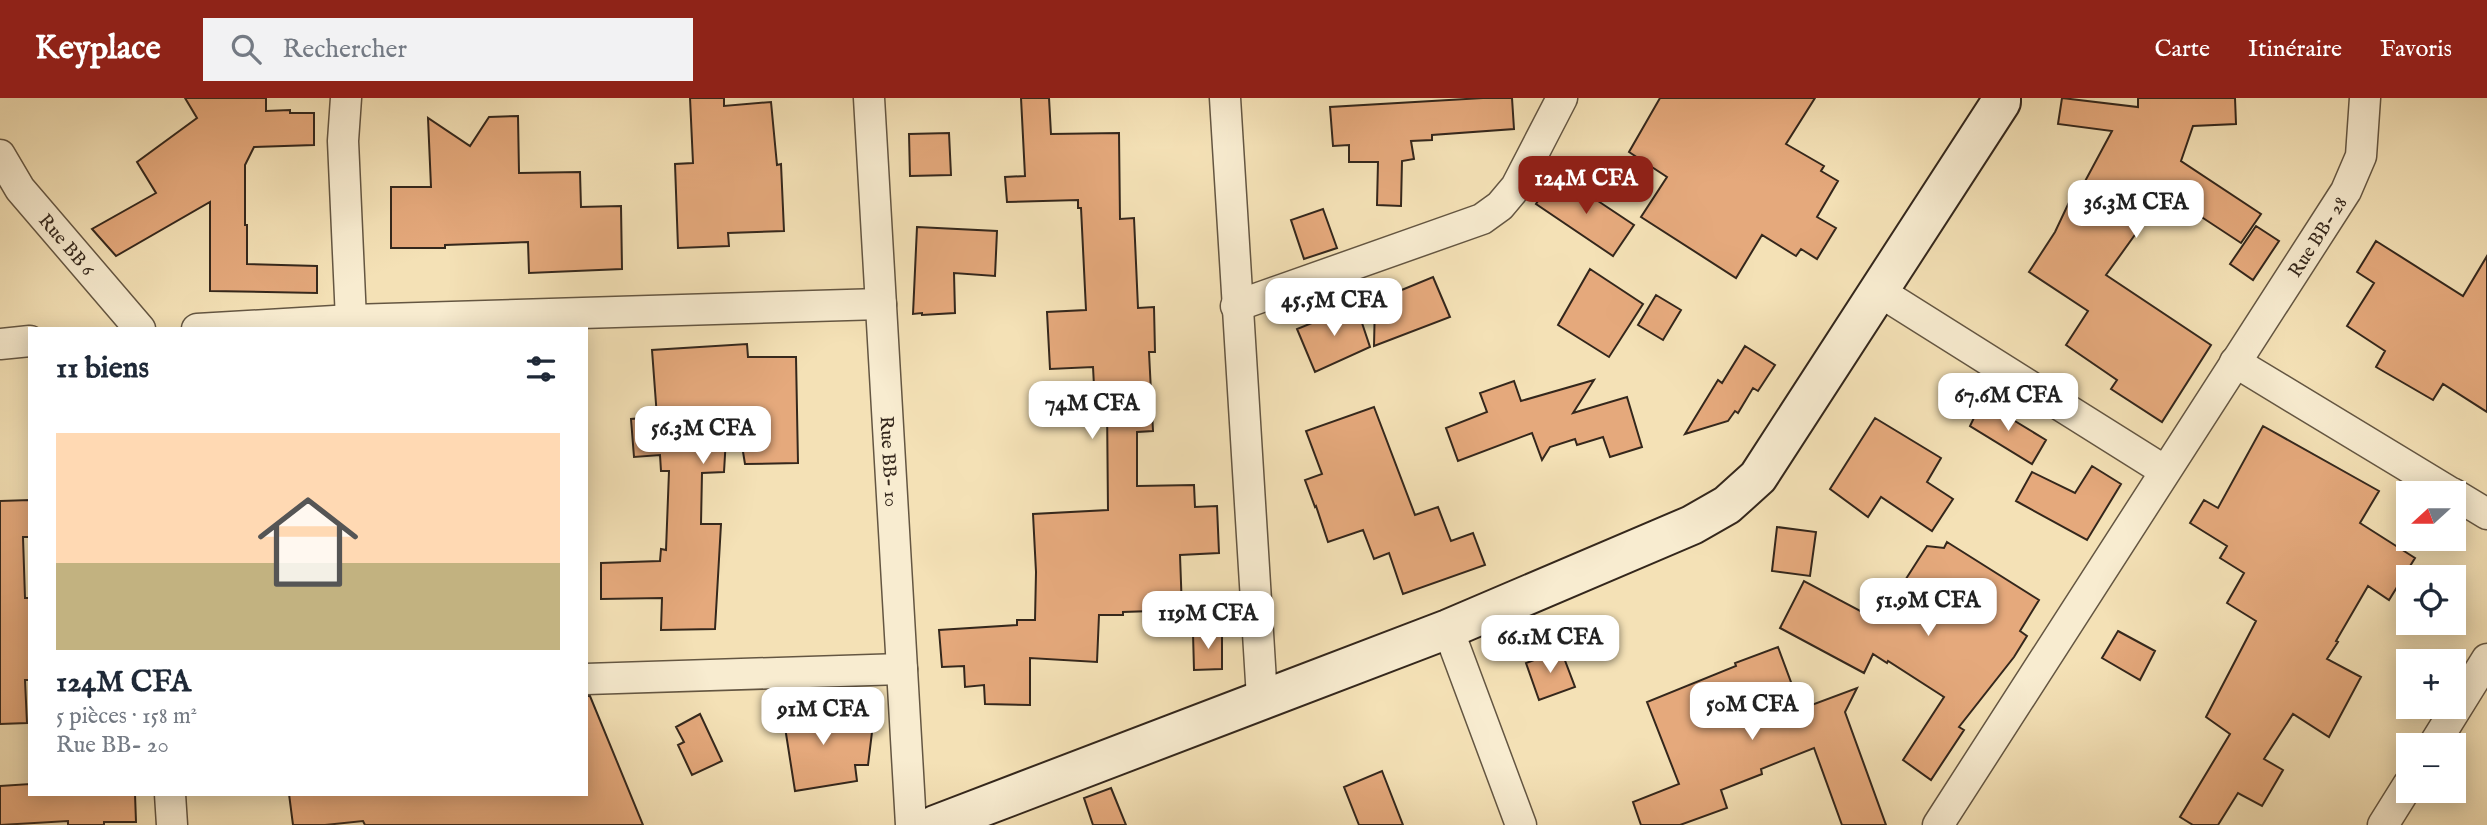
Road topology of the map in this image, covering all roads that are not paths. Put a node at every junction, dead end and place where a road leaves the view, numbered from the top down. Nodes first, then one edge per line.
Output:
1 (346, 98) edge
2 (869, 98) edge
3 (1225, 98) edge
4 (1562, 98) edge
5 (2001, 98) edge
6 (2365, 98) edge
7 (0, 155) edge
8 (1877, 289) junction
9 (881, 304) junction
10 (1236, 306) junction
11 (351, 320) junction
12 (138, 327) edge
13 (231, 327) edge
14 (28, 341) edge
15 (0, 344) edge
16 (2235, 362) junction
17 (2165, 471) junction
18 (2432, 481) edge
19 (2466, 502) edge
20 (2487, 514) edge
21 (1447, 629) junction
22 (2487, 659) edge
23 (902, 669) junction
24 (588, 679) edge
25 (1262, 698) junction
26 (2441, 733) edge
27 (170, 796) edge
28 (2397, 803) edge
29 (172, 825) edge
30 (911, 825) edge
31 (935, 825) edge
32 (1521, 825) edge
33 (1938, 825) edge
34 (2383, 825) edge

1 - 11 street
2 - 9 street, Rue BB- 10
3 - 10 street
4 - 10 street
5 - 8 street
6 - 16 street, Rue BB- 28
7 - 12 street, Rue BB 6
8 - 17 street
8 - 21 street
9 - 11 street
9 - 23 street, Rue BB- 10
10 - 25 street
11 - 13 street
14 - 15 street
16 - 17 street, Rue BB- 28
16 - 18 street
17 - 33 street, Rue BB- 28
19 - 20 street
21 - 25 street
21 - 32 street
22 - 26 street
23 - 24 street
23 - 30 street, Rue BB- 10
25 - 31 street
27 - 29 street
28 - 34 street

